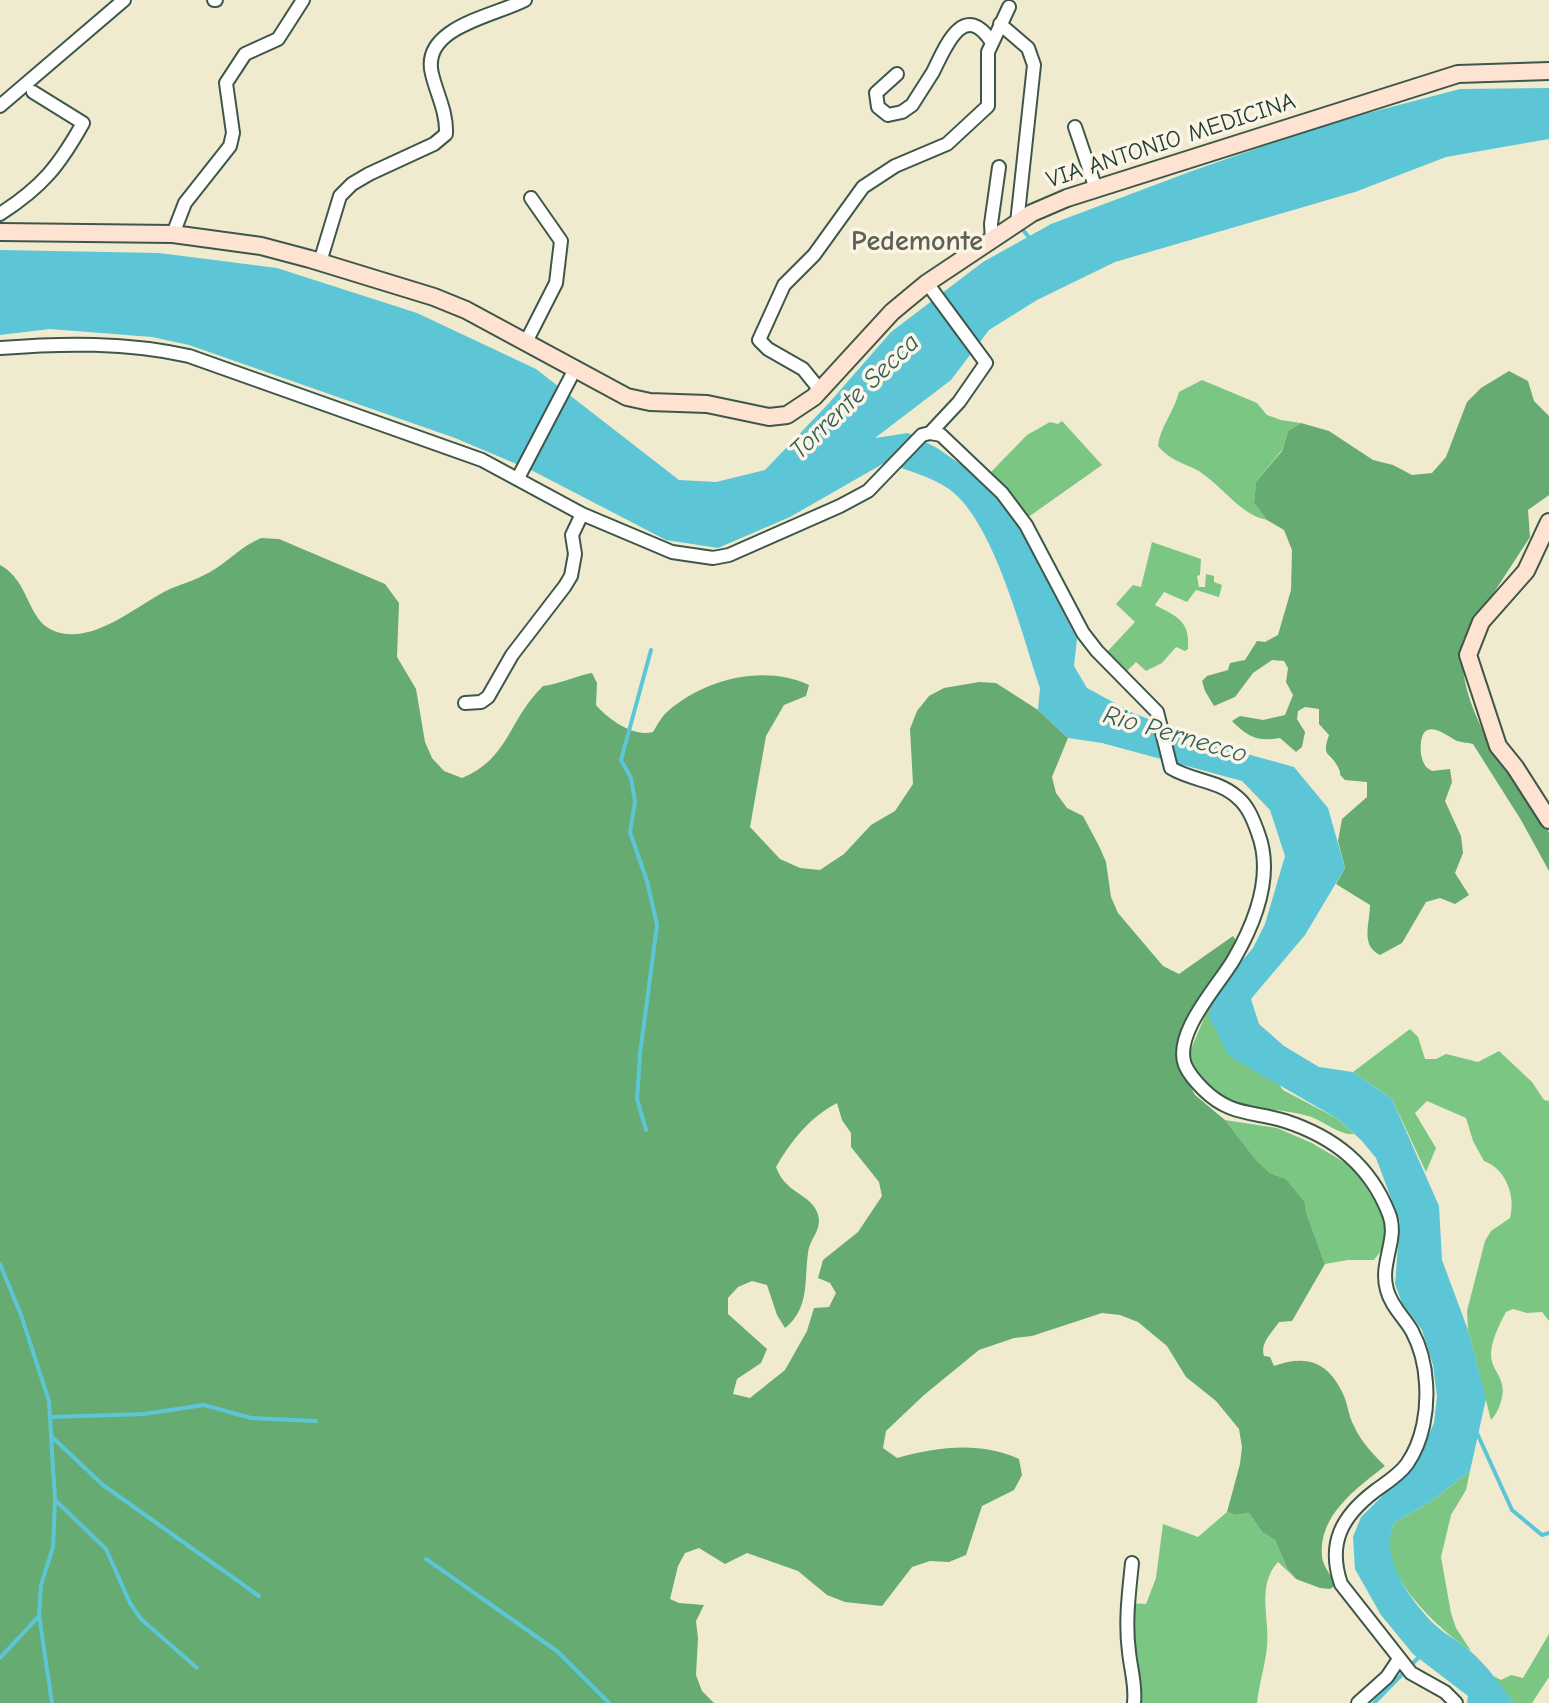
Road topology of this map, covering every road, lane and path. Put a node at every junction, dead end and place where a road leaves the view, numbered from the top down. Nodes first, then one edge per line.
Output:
1 (124, 0) edge
2 (303, 0) edge
3 (525, 0) edge
4 (1009, 7) dead end
5 (1000, 24) junction
6 (991, 41) junction
7 (1549, 71) edge
8 (897, 74) dead end
9 (33, 92) dead end
10 (0, 106) edge
11 (1075, 127) dead end
12 (999, 167) dead end
13 (1096, 189) junction
14 (531, 198) dead end
15 (0, 214) edge
16 (1017, 223) junction
17 (0, 232) edge
18 (173, 234) junction
19 (992, 241) junction
20 (320, 262) junction
21 (929, 286) junction
22 (526, 342) junction
23 (0, 348) edge
24 (571, 376) junction
25 (820, 390) junction
26 (926, 434) junction
27 (520, 475) junction
28 (582, 514) junction
29 (1549, 522) edge
30 (465, 703) dead end
31 (1549, 820) edge
32 (1132, 1563) dead end
33 (1405, 1666) junction
34 (1134, 1703) edge
35 (1358, 1703) edge
36 (1456, 1703) edge

1 - 10 street
2 - 18 street
3 - 20 street
4 - 5 street
5 - 6 street
5 - 16 street
6 - 8 street
6 - 25 street
7 - 13 main road, VIA ANTONIO MEDICINA
9 - 15 street
11 - 13 street
12 - 19 street
13 - 16 main road, VIA ANTONIO MEDICINA
14 - 22 street
16 - 19 main road, VIA ANTONIO MEDICINA
17 - 18 main road, VIA ANTONIO MEDICINA
18 - 20 main road, VIA ANTONIO MEDICINA
19 - 21 main road, VIA ANTONIO MEDICINA
20 - 22 main road, VIA ANTONIO MEDICINA
21 - 25 main road, VIA ANTONIO MEDICINA
21 - 26 street
22 - 24 main road, VIA ANTONIO MEDICINA
23 - 27 street
24 - 25 main road, VIA ANTONIO MEDICINA
24 - 27 street
26 - 28 street
26 - 33 street
27 - 28 street
28 - 30 street
29 - 31 main road
32 - 34 street
33 - 35 street
33 - 36 street

